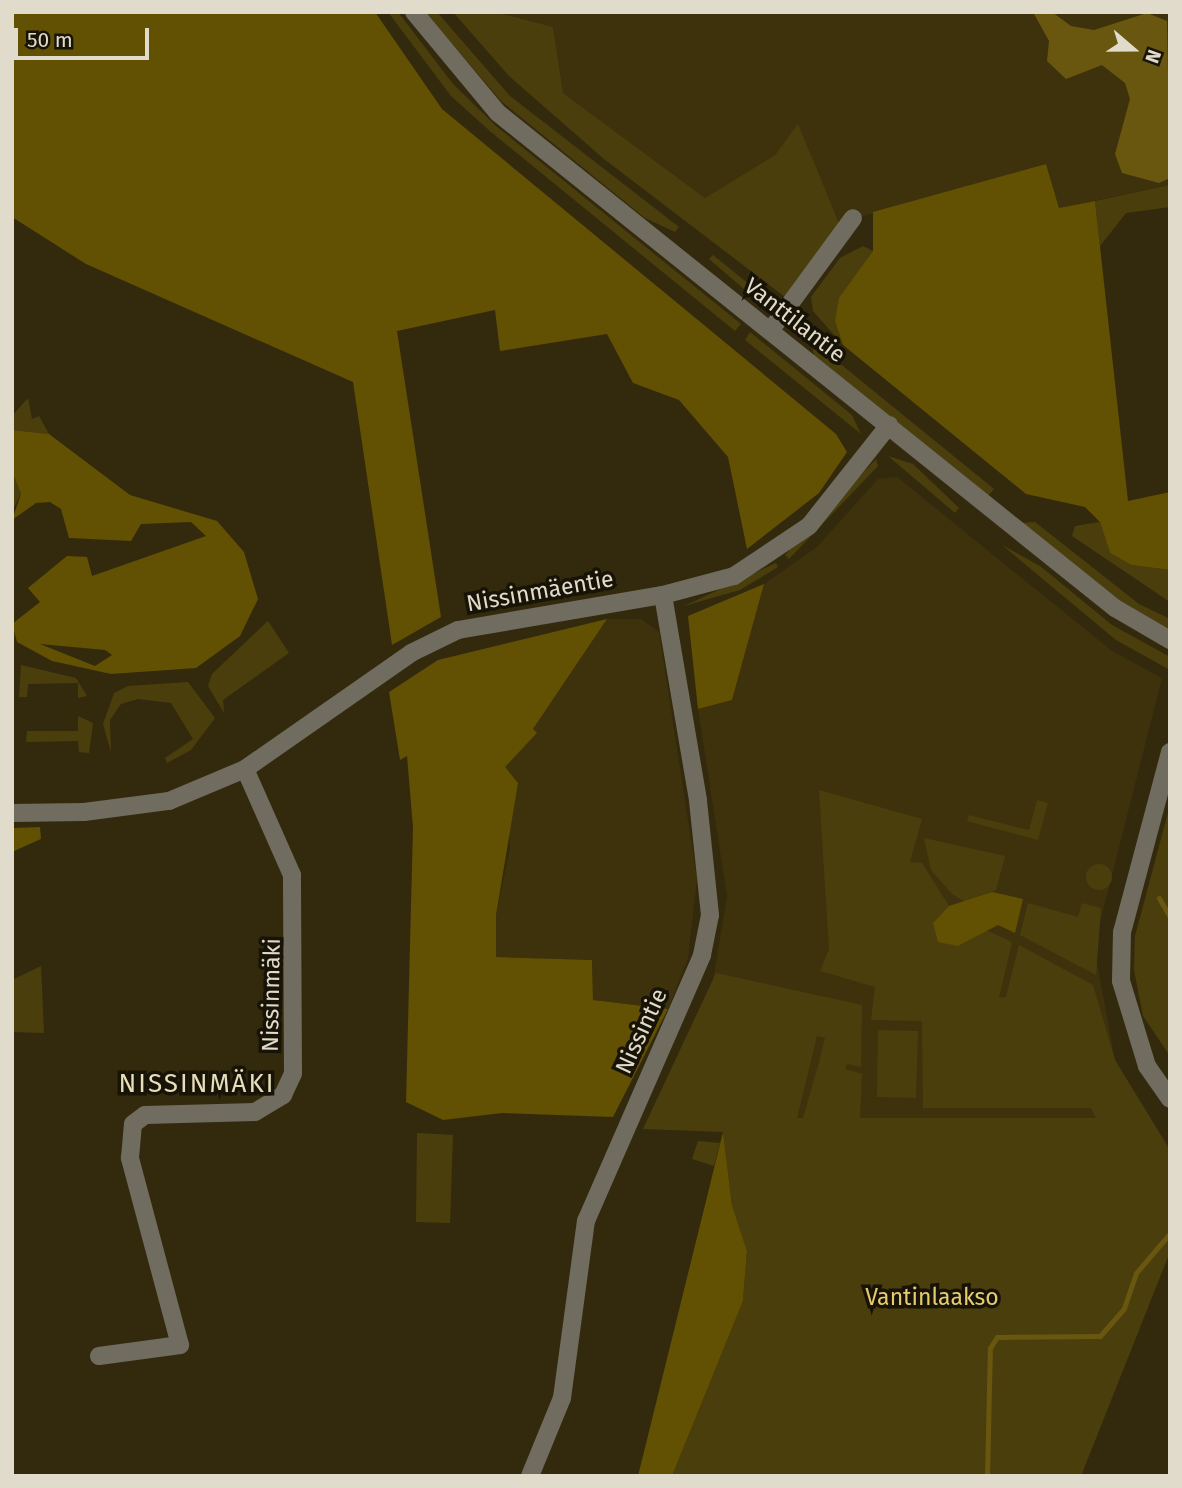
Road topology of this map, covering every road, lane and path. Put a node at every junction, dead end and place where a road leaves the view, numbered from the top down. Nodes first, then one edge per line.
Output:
1 (414, 12) edge
2 (853, 218) dead end
3 (770, 331) junction
4 (889, 425) junction
5 (663, 595) junction
6 (1170, 640) edge
7 (1170, 752) edge
8 (245, 769) junction
9 (12, 813) edge
10 (1170, 1099) edge
11 (99, 1356) dead end
12 (530, 1476) edge

1 - 3 street, Vanttilantie
2 - 3 street
3 - 4 street, Vanttilantie
4 - 5 street, Nissinmäentie
4 - 6 street, Vanttilantie
5 - 8 street, Nissinmäentie
5 - 12 street, Nissintie
7 - 10 street
8 - 9 street, Nissinmäentie
8 - 11 street, Nissinmäki

